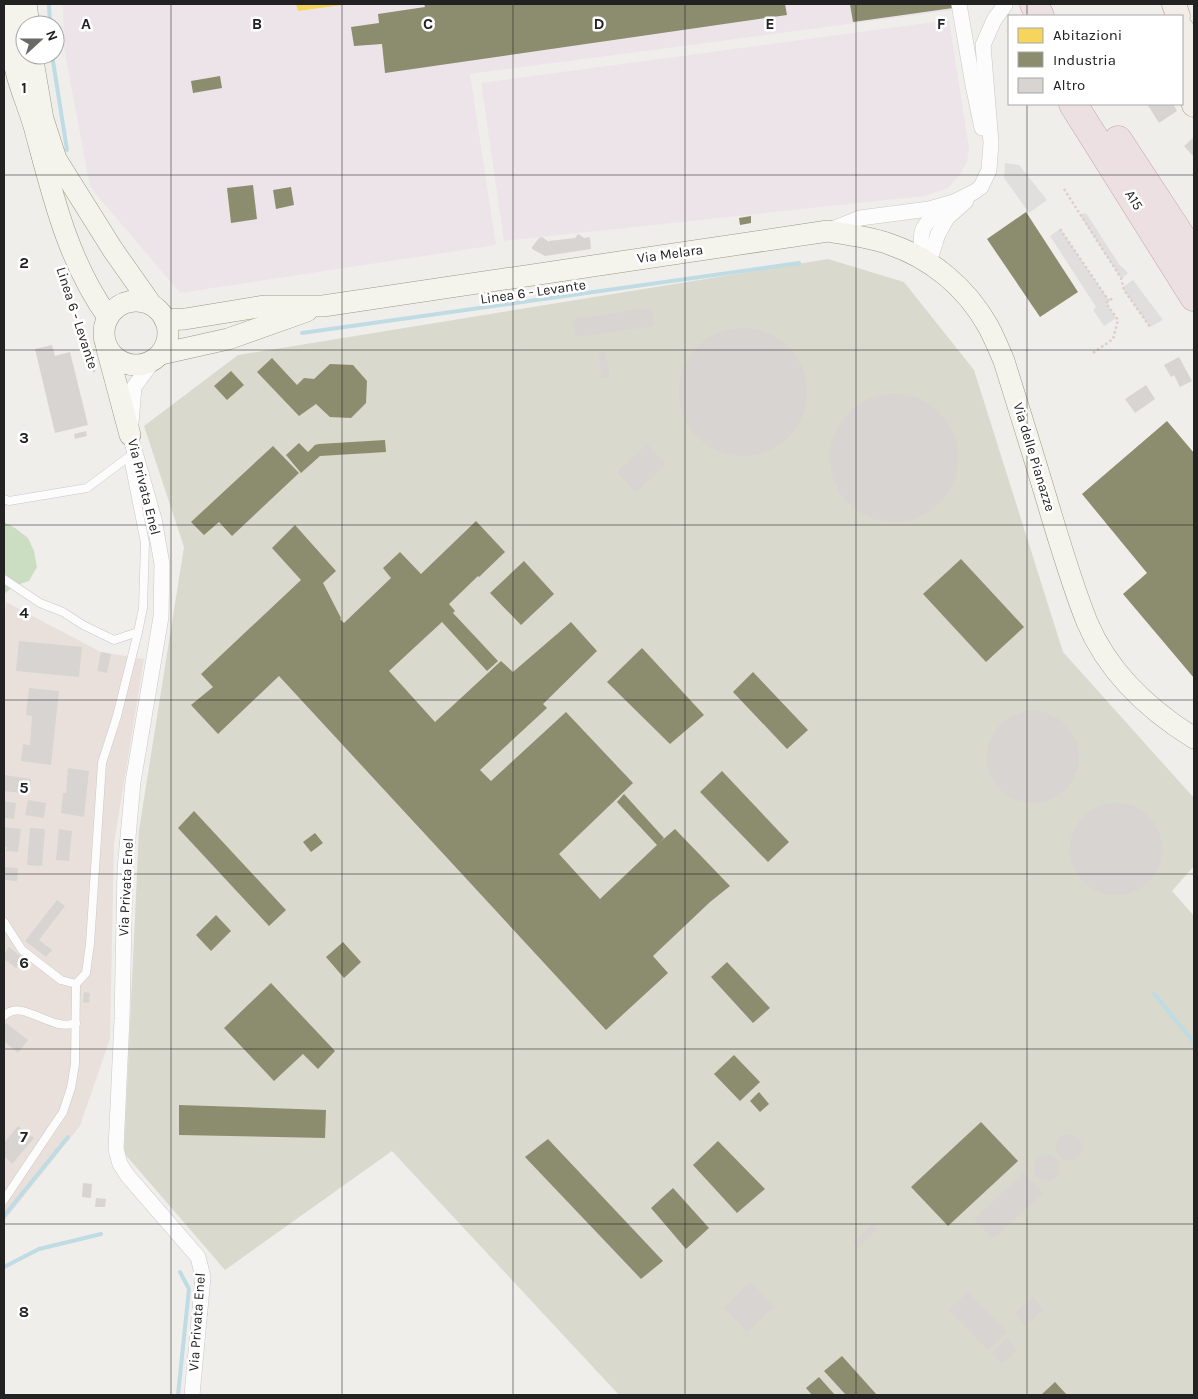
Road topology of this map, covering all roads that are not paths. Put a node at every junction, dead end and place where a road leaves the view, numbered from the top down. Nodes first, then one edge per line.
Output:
1 (9, 4) edge
2 (960, 4) edge
3 (1021, 8) edge
4 (1183, 38) edge
5 (34, 65) edge
6 (1074, 105) edge
7 (1094, 105) edge
8 (1194, 105) edge
9 (989, 159) junction
10 (974, 192) junction
11 (954, 202) junction
12 (828, 231) junction
13 (1194, 256) edge
14 (926, 261) junction
15 (1194, 297) edge
16 (151, 304) junction
17 (323, 306) junction
18 (108, 317) junction
19 (166, 320) junction
20 (108, 349) junction
21 (157, 357) junction
22 (131, 448) junction
23 (4, 499) edge
24 (4, 579) edge
25 (138, 632) junction
26 (1194, 738) edge
27 (4, 922) edge
28 (76, 984) junction
29 (4, 1016) edge
30 (76, 1023) junction
31 (4, 1200) edge
32 (192, 1395) edge

1 - 18 street
2 - 9 street, Via Melara
3 - 9 street, Via Melara
4 - 8 main road
5 - 16 street
6 - 15 highway, A15
7 - 13 highway, A15
9 - 10 street, Via Melara
10 - 11 street, Via Melara
10 - 14 street
11 - 12 street, Via Melara
11 - 14 street
12 - 14 street, Via delle Pianazze
12 - 17 street, Via Melara
14 - 26 street, Via delle Pianazze
16 - 18 street
16 - 19 street
17 - 19 street
17 - 21 street
18 - 20 street
19 - 21 street
20 - 21 street
20 - 22 street
21 - 22 street, Via Privata Enel
22 - 23 lane
22 - 25 lane
22 - 32 street, Via Privata Enel
24 - 25 lane
25 - 28 lane
27 - 28 lane
28 - 30 lane
29 - 30 lane
30 - 31 lane

